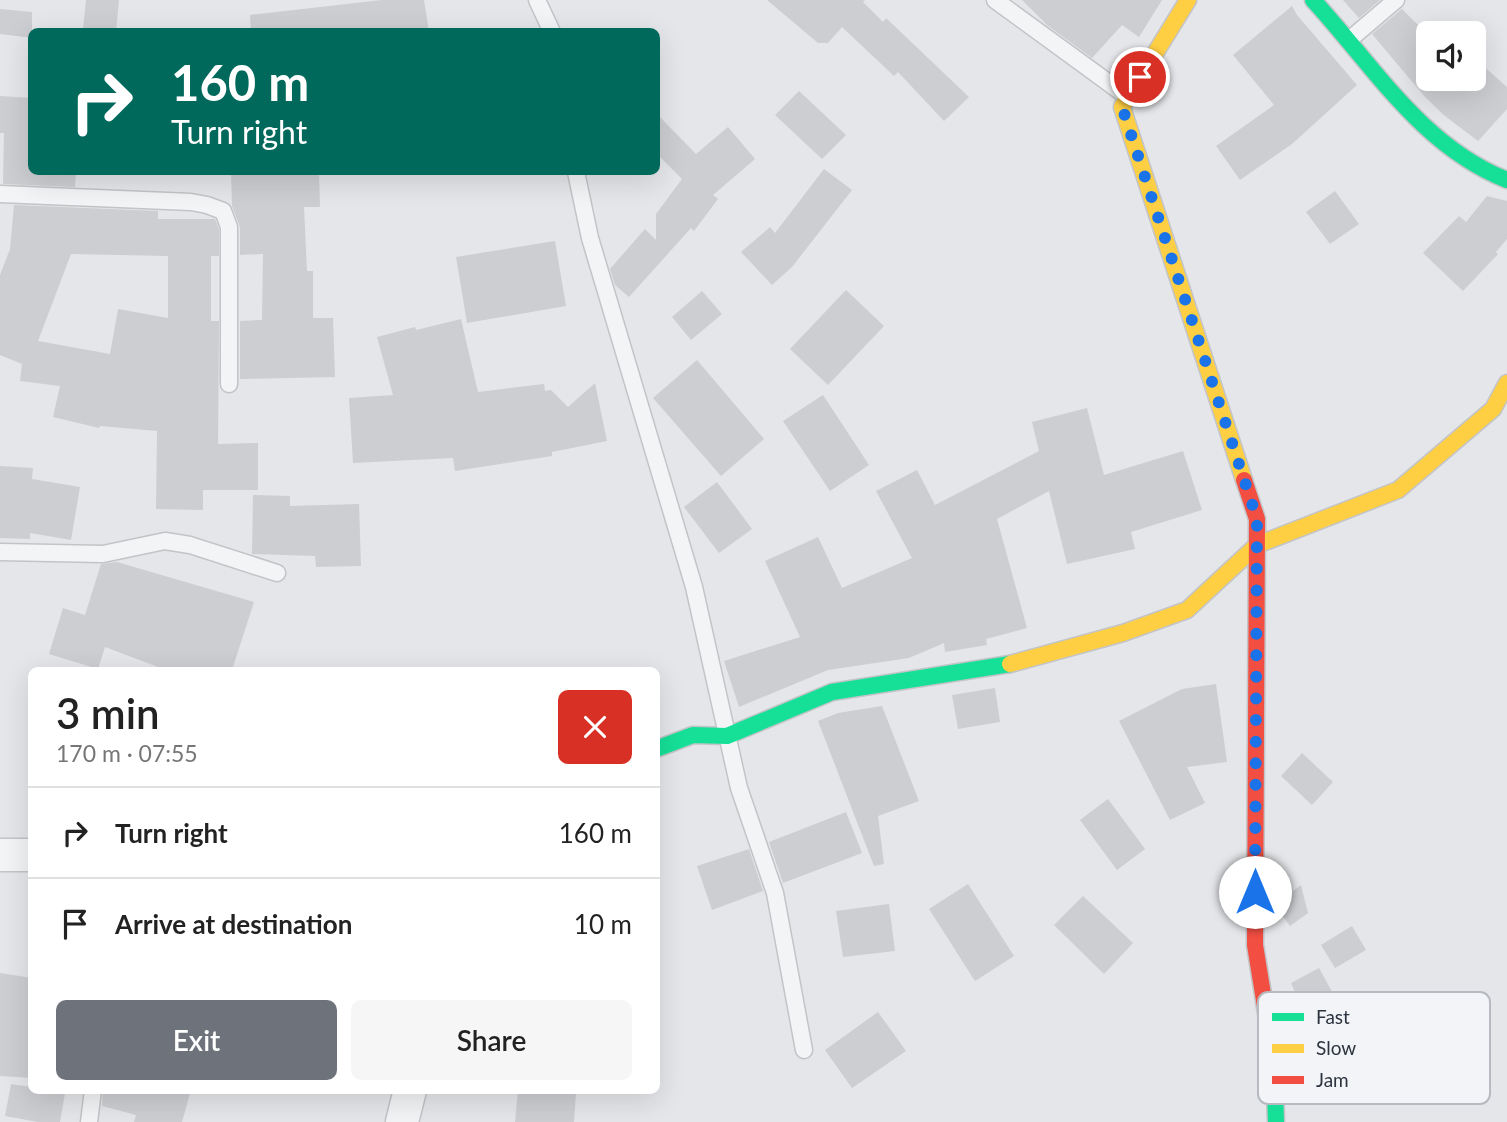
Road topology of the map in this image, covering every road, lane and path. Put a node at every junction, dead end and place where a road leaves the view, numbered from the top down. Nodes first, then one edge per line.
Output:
1 (537, 0) edge
2 (995, 0) edge
3 (1188, 0) edge
4 (1313, 0) edge
5 (1396, 0) edge
6 (550, 28) edge
7 (1349, 40) junction
8 (1128, 97) junction
9 (577, 175) edge
10 (1507, 180) edge
11 (0, 194) edge
12 (1507, 383) edge
13 (229, 384) dead end
14 (1257, 545) junction
15 (0, 552) edge
16 (277, 573) dead end
17 (727, 736) junction
18 (660, 747) edge
19 (0, 855) edge
20 (28, 855) edge
21 (1263, 992) edge
22 (804, 1051) dead end
23 (92, 1094) edge
24 (409, 1094) edge
25 (1275, 1104) edge
26 (89, 1122) edge
27 (402, 1122) edge
28 (1276, 1122) edge

1 - 6 lane
2 - 8 lane
3 - 8 street
4 - 7 street
5 - 7 lane
7 - 10 street
8 - 14 street
9 - 17 lane
11 - 13 lane
12 - 14 street
14 - 17 street
14 - 21 street
15 - 16 lane
17 - 18 street
17 - 22 lane
19 - 20 street
23 - 26 lane
24 - 27 street
25 - 28 street

